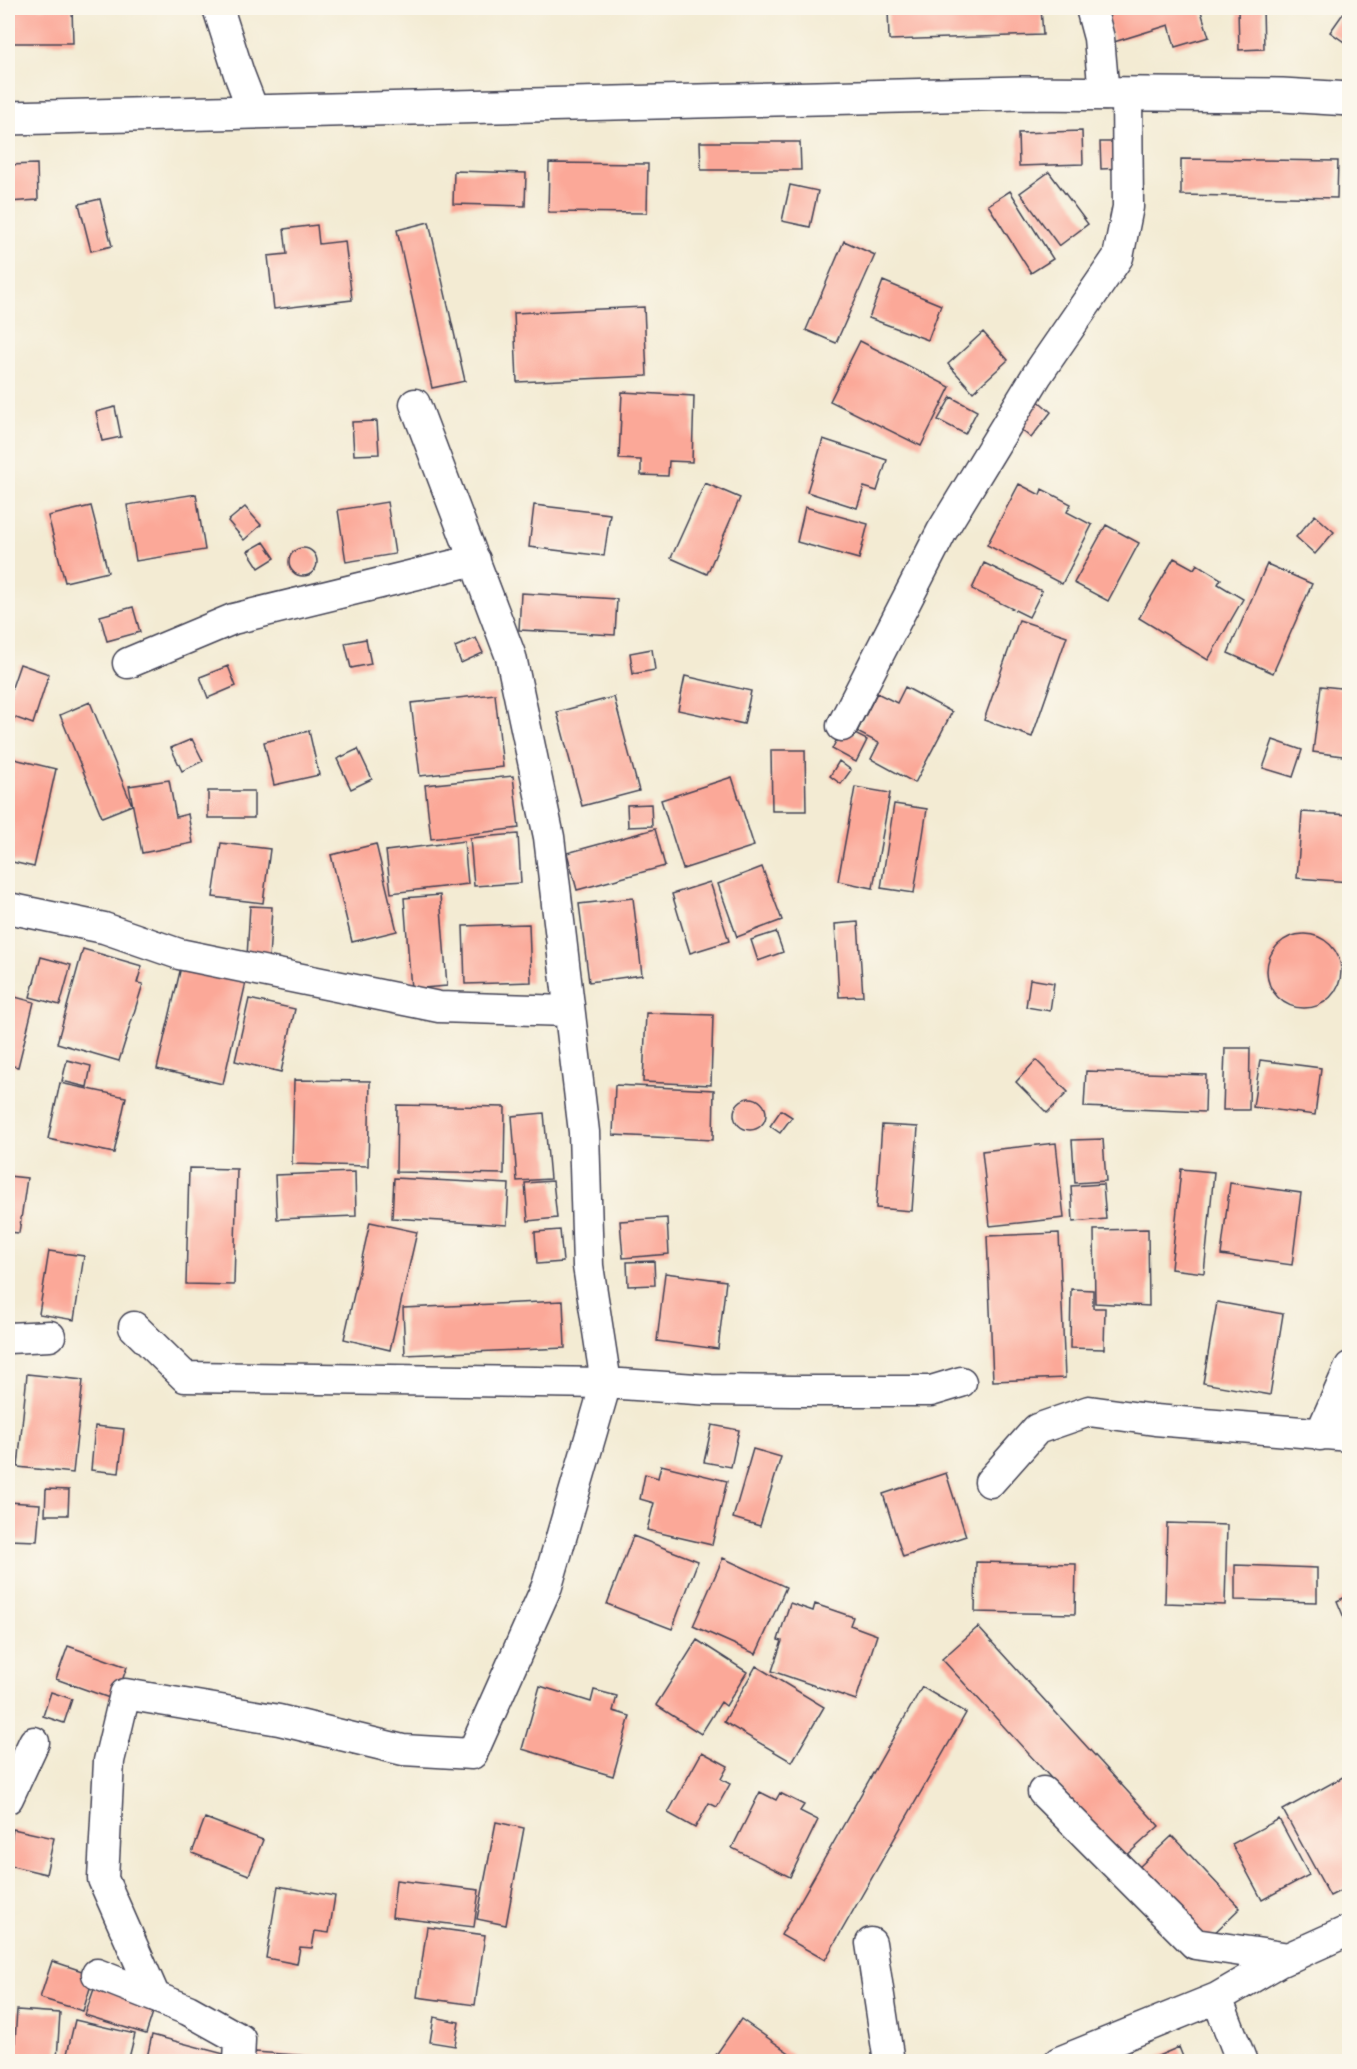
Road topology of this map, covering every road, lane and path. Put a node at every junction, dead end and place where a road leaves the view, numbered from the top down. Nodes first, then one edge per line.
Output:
1 (218, 8) edge
2 (1091, 8) edge
3 (1116, 95) junction
4 (1350, 99) edge
5 (254, 113) junction
6 (8, 118) edge
7 (415, 404) dead end
8 (475, 560) junction
9 (128, 663) dead end
10 (842, 726) dead end
11 (8, 908) edge
12 (568, 1011) junction
13 (134, 1328) dead end
14 (50, 1336) dead end
15 (8, 1338) edge
16 (1350, 1367) edge
17 (961, 1382) dead end
18 (606, 1383) junction
19 (1320, 1435) junction
20 (1350, 1436) edge
21 (990, 1482) dead end
22 (34, 1742) dead end
23 (1043, 1792) dead end
24 (8, 1798) edge
25 (1350, 1930) edge
26 (872, 1943) dead end
27 (1289, 1958) junction
28 (97, 1974) dead end
29 (155, 1997) junction
30 (1217, 1998) junction
31 (239, 2061) edge
32 (889, 2061) edge
33 (1059, 2061) edge
34 (1242, 2061) edge

1 - 5 street
2 - 3 street
3 - 4 street
3 - 5 street
3 - 10 street
5 - 6 street
7 - 8 street
8 - 9 street
8 - 12 street
11 - 12 street
12 - 18 street
13 - 18 street
14 - 15 street
16 - 19 street
17 - 18 street
18 - 29 street
19 - 20 street
19 - 21 street
22 - 24 street
23 - 27 street
25 - 27 street
26 - 32 street
27 - 30 street
28 - 29 street
29 - 31 street
30 - 33 street
30 - 34 street

